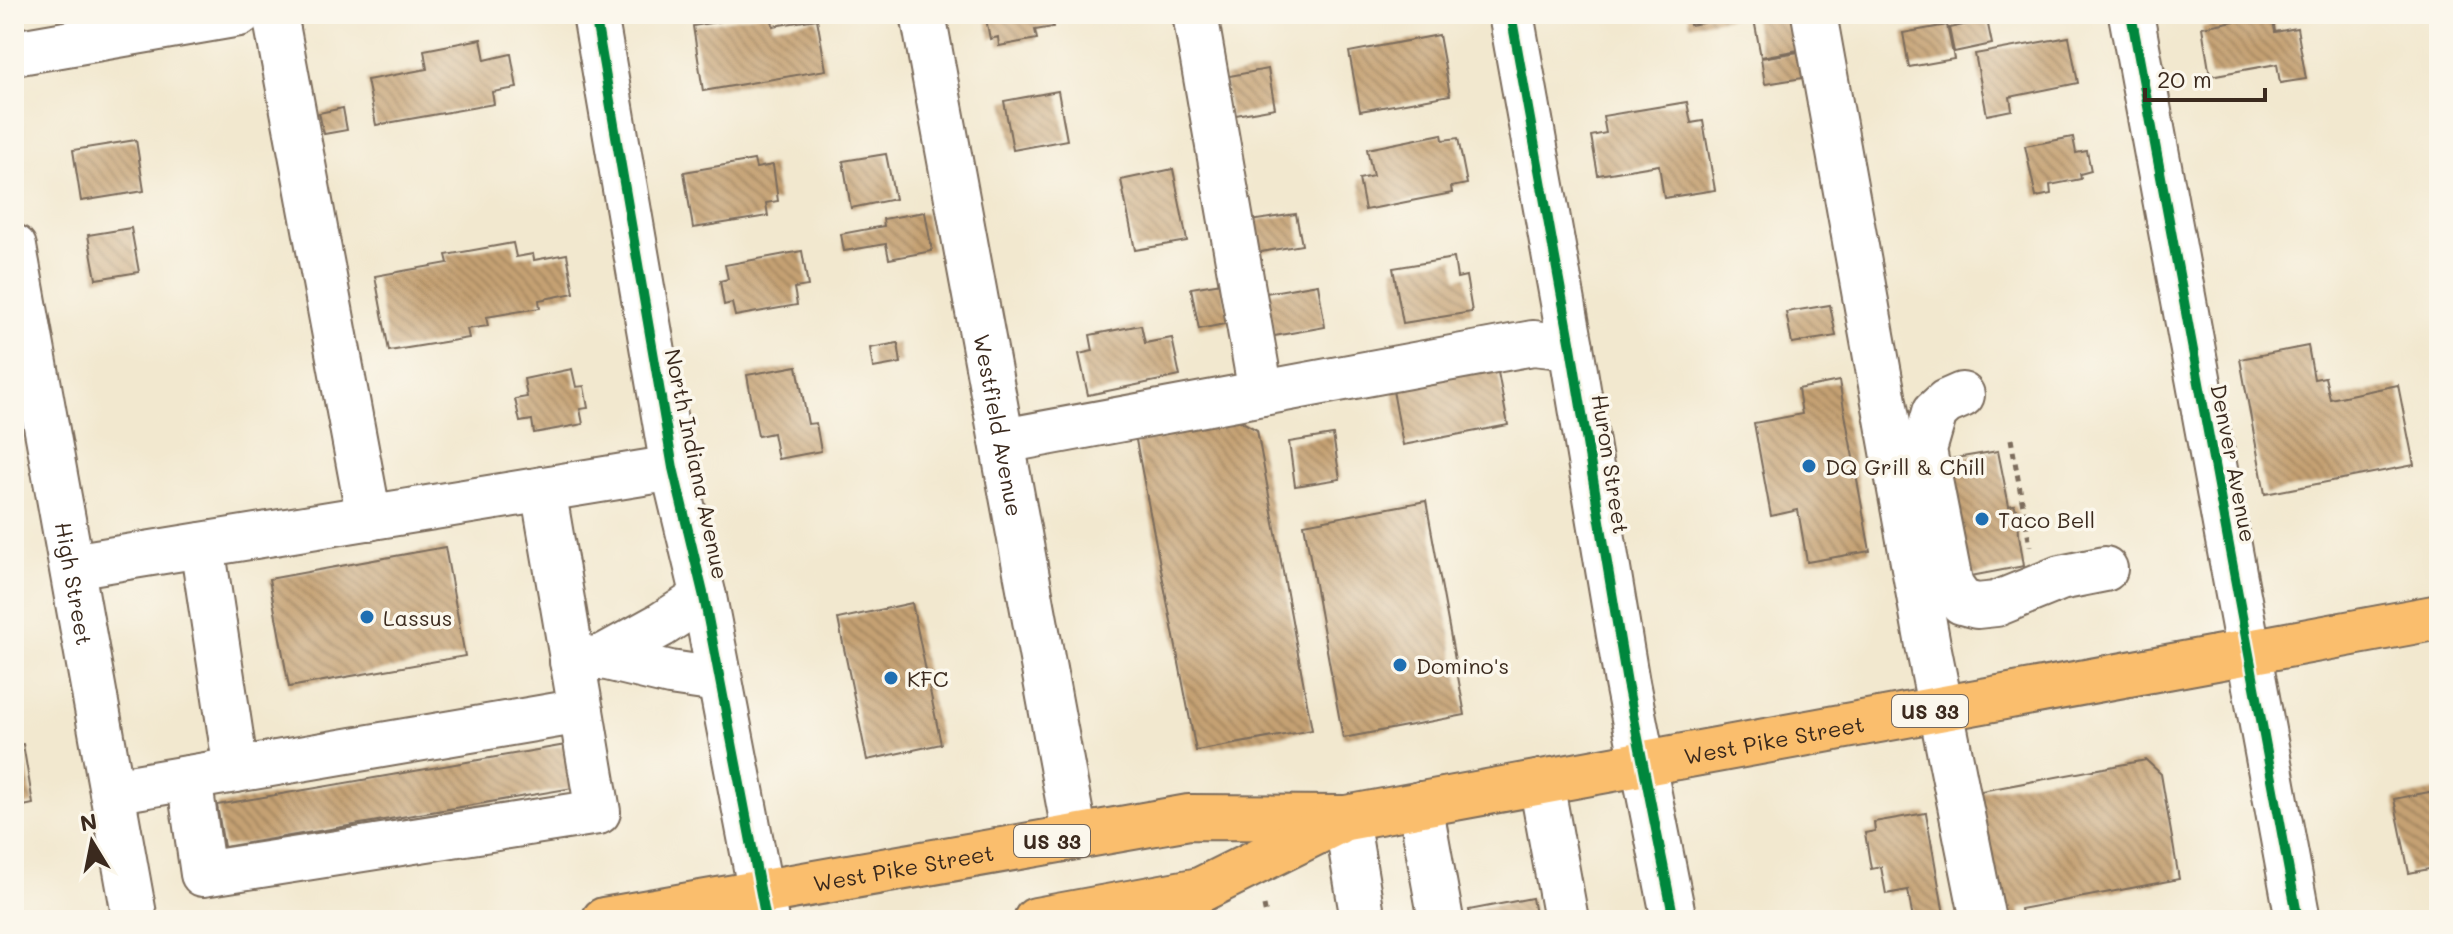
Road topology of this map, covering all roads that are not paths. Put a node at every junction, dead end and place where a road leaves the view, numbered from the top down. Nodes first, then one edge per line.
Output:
1 (239, 14) edge
2 (275, 14) edge
3 (595, 14) edge
4 (923, 14) edge
5 (1195, 14) edge
6 (1511, 14) edge
7 (1814, 14) edge
8 (2131, 14) edge
9 (14, 53) edge
10 (14, 247) edge
11 (1571, 347) junction
12 (1261, 393) junction
13 (1962, 395) dead end
14 (1003, 441) junction
15 (673, 468) junction
16 (543, 489) junction
17 (369, 518) junction
18 (202, 545) junction
19 (72, 566) junction
20 (2105, 569) dead end
21 (704, 597) junction
22 (2439, 617) edge
23 (2249, 652) junction
24 (588, 659) junction
25 (718, 680) junction
26 (1941, 709) junction
27 (581, 711) junction
28 (1642, 763) junction
29 (236, 770) junction
30 (189, 778) junction
31 (1541, 782) junction
32 (112, 791) junction
33 (1420, 804) junction
34 (1346, 818) junction
35 (1075, 837) junction
36 (764, 907) edge
37 (1168, 908) edge
38 (135, 920) edge
39 (604, 920) edge
40 (1036, 920) edge
41 (1363, 920) edge
42 (1441, 920) edge
43 (1566, 920) edge
44 (1674, 920) edge
45 (1983, 920) edge
46 (2298, 920) edge

1 - 9 street
2 - 17 street
3 - 15 street, North Indiana Avenue
4 - 14 street, Westfield Avenue
5 - 12 street
6 - 11 street, Huron Street
7 - 26 street
8 - 23 street, Denver Avenue
10 - 19 street, High Street
11 - 12 street
11 - 28 street, Huron Street
12 - 14 street
13 - 20 street
14 - 35 street, Westfield Avenue
15 - 16 street
15 - 21 street, North Indiana Avenue
16 - 17 street
16 - 24 street
17 - 18 street
18 - 19 street
18 - 29 street
19 - 32 street, High Street
21 - 24 street
21 - 25 street, North Indiana Avenue
22 - 23 highway, West Pike Street / US 33
23 - 26 highway, West Pike Street / US 33
23 - 46 street, Denver Avenue
24 - 25 street
24 - 27 street
25 - 36 street, North Indiana Avenue
26 - 28 highway, West Pike Street / US 33
26 - 45 street
27 - 29 street
27 - 30 street
28 - 31 highway, West Pike Street / US 33
28 - 44 street, Huron Street
29 - 30 street
30 - 32 street
31 - 33 highway, West Pike Street / US 33
31 - 43 street
32 - 38 street, High Street
33 - 34 highway, West Pike Street / US 33
33 - 42 street
34 - 35 highway, West Pike Street / US 33
34 - 37 highway, West Pike Street
34 - 41 street
35 - 36 highway, West Pike Street / US 33
36 - 39 highway, West Pike Street / US 33
37 - 40 highway, West Pike Street

